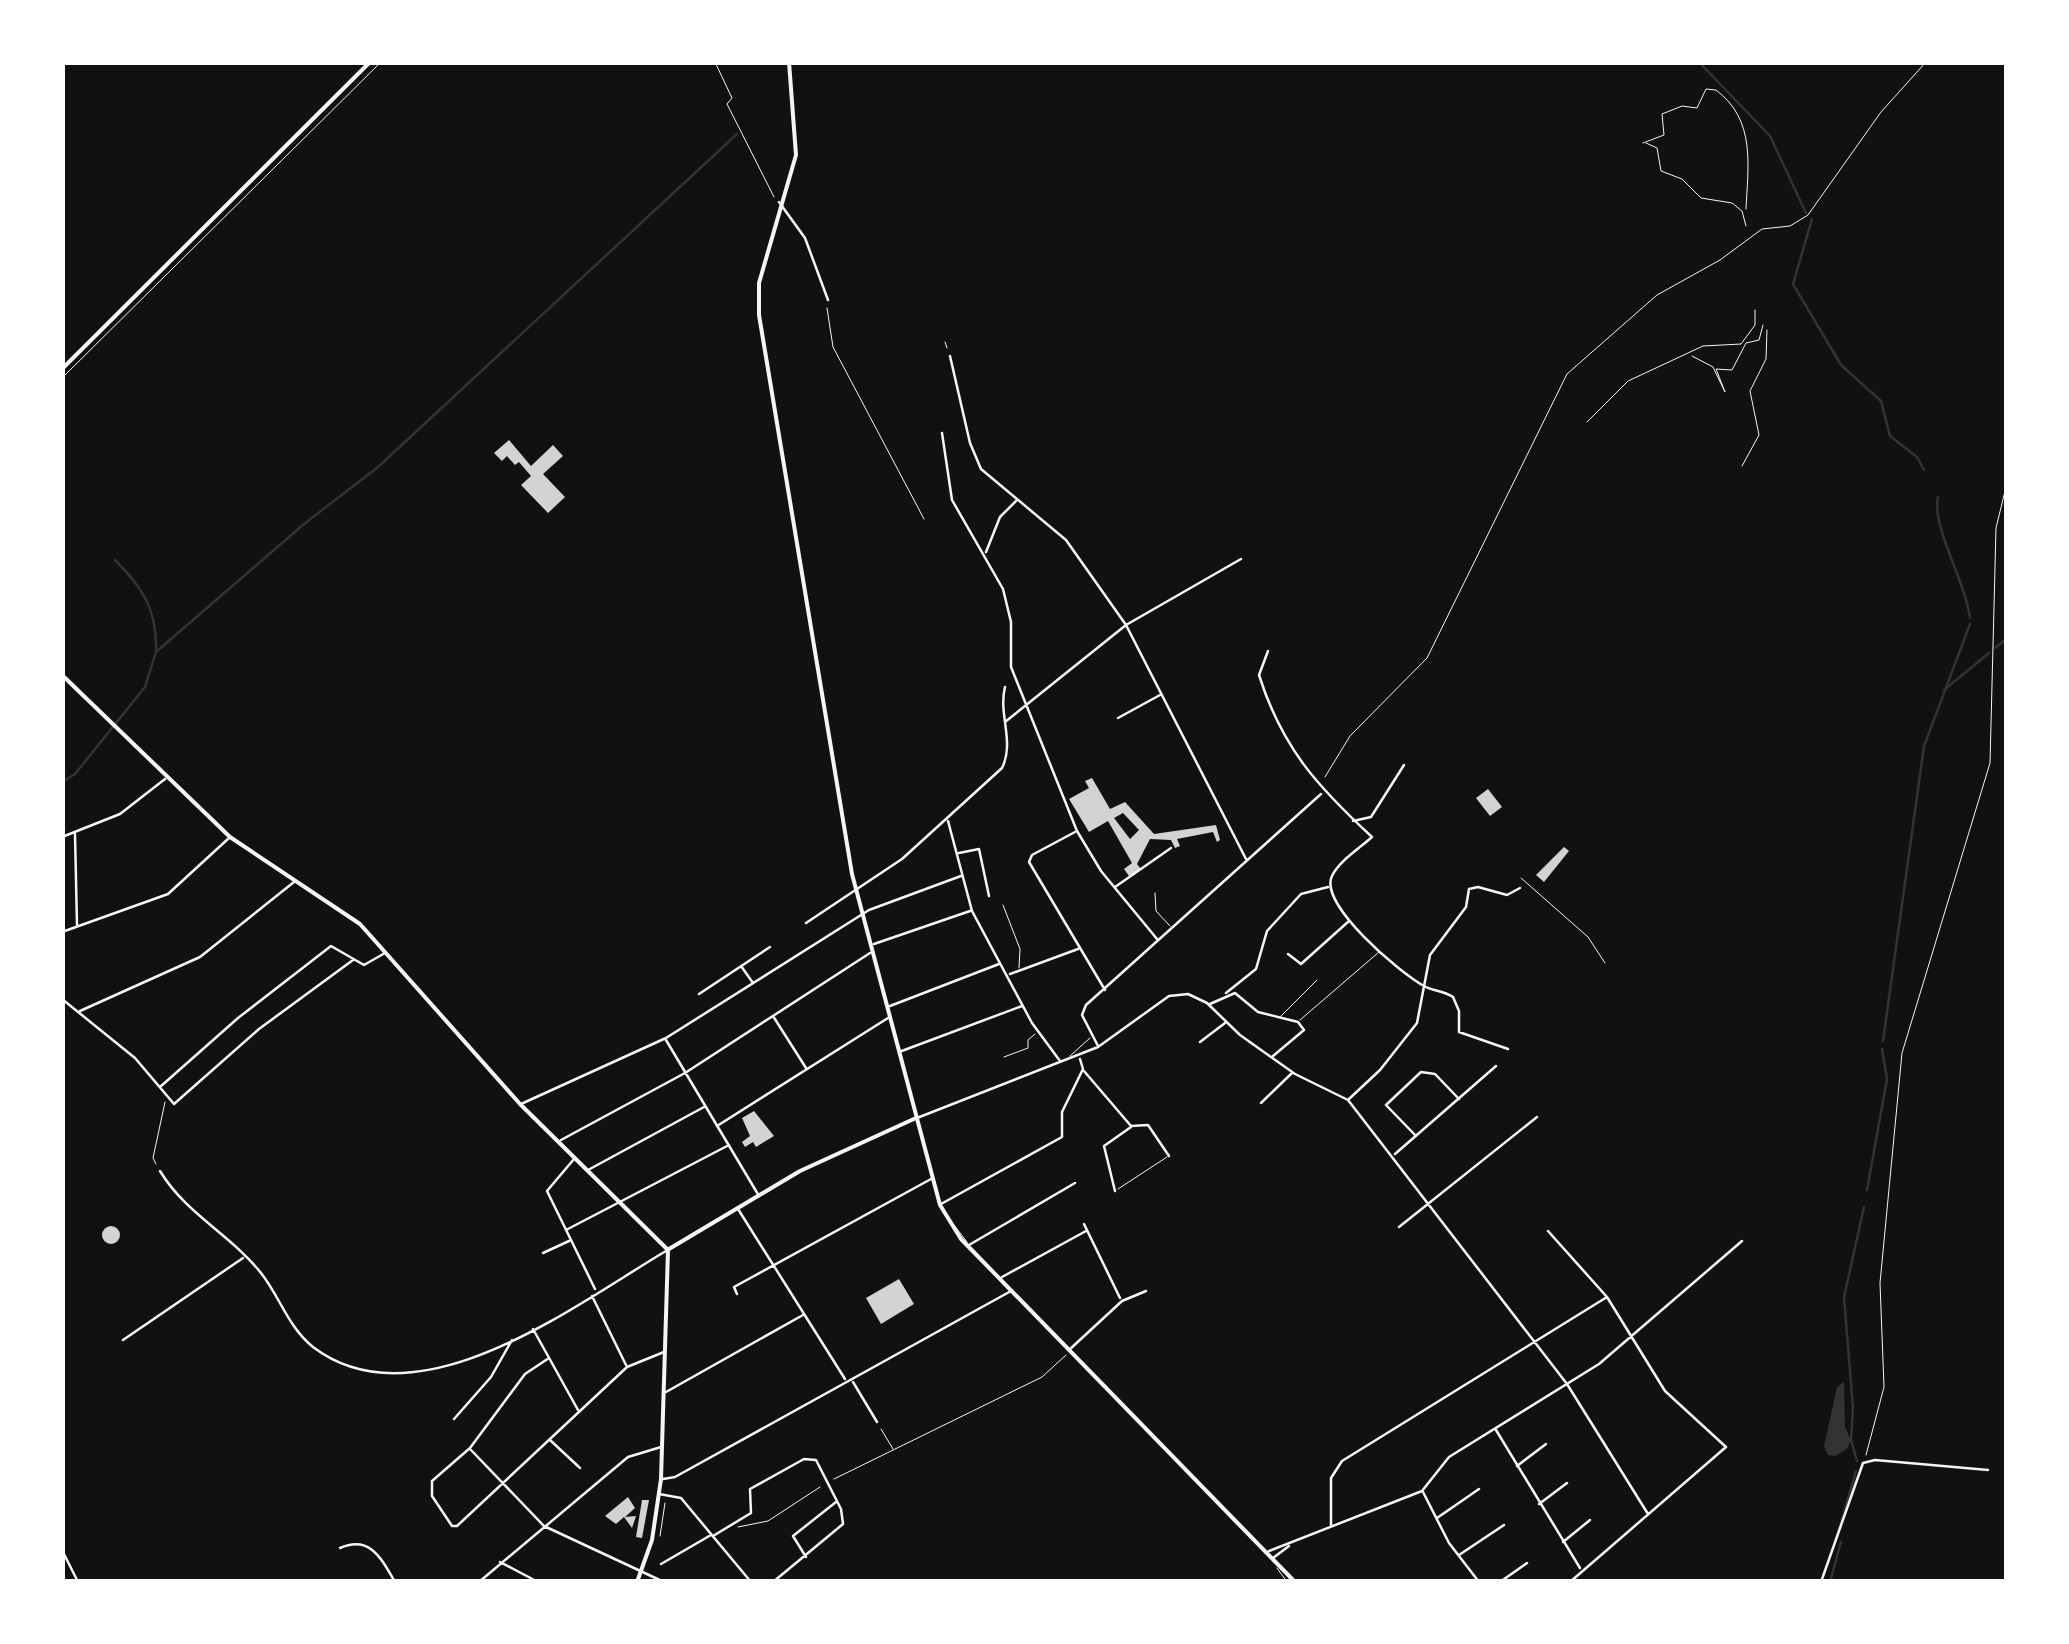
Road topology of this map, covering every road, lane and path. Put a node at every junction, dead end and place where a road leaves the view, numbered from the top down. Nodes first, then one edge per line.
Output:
1 (370, 62) edge
2 (381, 62) edge
3 (715, 62) edge
4 (790, 62) edge
5 (1926, 62) edge
6 (780, 202) junction
7 (1746, 209) dead end
8 (1746, 226) dead end
9 (828, 300) joint
10 (1755, 310) dead end
11 (1763, 325) dead end
12 (1767, 330) dead end
13 (945, 342) dead end
14 (1689, 355) junction
15 (950, 356) joint
16 (62, 369) edge
17 (62, 378) edge
18 (1587, 422) dead end
19 (942, 434) dead end
20 (1742, 466) dead end
21 (2006, 487) edge
22 (1018, 499) junction
23 (924, 519) dead end
24 (986, 554) junction
25 (1242, 558) dead end
26 (1126, 625) junction
27 (1268, 652) dead end
28 (62, 674) edge
29 (1005, 687) dead end
30 (1162, 695) junction
31 (1028, 701) junction
32 (1118, 718) dead end
33 (1004, 724) junction
34 (1404, 765) dead end
35 (166, 779) junction
36 (1322, 783) joint
37 (1322, 792) junction
38 (948, 820) junction
39 (1352, 821) junction
40 (1077, 831) junction
41 (75, 832) junction
42 (62, 837) edge
43 (230, 837) junction
44 (1171, 848) dead end
45 (958, 854) junction
46 (1246, 859) junction
47 (962, 876) junction
48 (1521, 878) dead end
49 (295, 881) junction
50 (1329, 887) junction
51 (1114, 888) junction
52 (1520, 888) dead end
53 (856, 891) junction
54 (1155, 893) dead end
55 (989, 896) dead end
56 (1003, 905) dead end
57 (972, 910) junction
58 (862, 915) junction
59 (1350, 920) junction
60 (806, 923) dead end
61 (1170, 926) junction
62 (76, 927) junction
63 (62, 932) edge
64 (1157, 939) junction
65 (870, 945) junction
66 (770, 947) dead end
67 (1079, 949) junction
68 (386, 952) junction
69 (1380, 952) junction
70 (872, 953) junction
71 (1288, 954) dead end
72 (353, 960) junction
73 (1606, 963) dead end
74 (1000, 964) junction
75 (741, 966) junction
76 (1019, 971) junction
77 (1007, 975) junction
78 (1317, 980) dead end
79 (754, 984) junction
80 (1424, 986) junction
81 (1104, 990) junction
82 (1226, 993) junction
83 (699, 994) dead end
84 (62, 999) edge
85 (1210, 1005) junction
86 (1024, 1006) junction
87 (886, 1007) junction
88 (79, 1012) junction
89 (774, 1016) junction
90 (890, 1018) junction
91 (1279, 1018) junction
92 (1226, 1022) junction
93 (1298, 1022) junction
94 (1038, 1032) junction
95 (1094, 1037) junction
96 (666, 1038) junction
97 (1200, 1042) dead end
98 (1098, 1047) junction
99 (1508, 1049) dead end
100 (898, 1052) junction
101 (1080, 1056) junction
102 (1004, 1057) dead end
103 (1272, 1057) junction
104 (1069, 1060) junction
105 (1061, 1063) junction
106 (1496, 1066) dead end
107 (807, 1069) junction
108 (1083, 1070) junction
109 (1293, 1072) junction
110 (686, 1073) junction
111 (160, 1087) junction
112 (167, 1095) junction
113 (1459, 1099) junction
114 (1348, 1100) junction
115 (1261, 1103) dead end
116 (520, 1104) junction
117 (706, 1107) junction
118 (916, 1118) junction
119 (1536, 1119) dead end
120 (718, 1126) junction
121 (1131, 1126) junction
122 (1416, 1136) junction
123 (557, 1142) junction
124 (729, 1145) junction
125 (1169, 1156) joint
126 (1393, 1156) junction
127 (575, 1158) junction
128 (588, 1170) junction
129 (160, 1171) joint
130 (932, 1178) junction
131 (1075, 1183) dead end
132 (1115, 1191) joint
133 (758, 1196) junction
134 (621, 1201) junction
135 (940, 1205) junction
136 (1429, 1205) junction
137 (737, 1208) junction
138 (1084, 1224) dead end
139 (1399, 1227) dead end
140 (566, 1230) junction
141 (1086, 1231) junction
142 (1548, 1232) dead end
143 (570, 1240) junction
144 (1742, 1241) dead end
145 (968, 1246) junction
146 (668, 1250) junction
147 (543, 1253) dead end
148 (244, 1257) junction
149 (772, 1267) junction
150 (1000, 1278) junction
151 (1012, 1290) junction
152 (1146, 1291) dead end
153 (594, 1294) junction
154 (737, 1294) dead end
155 (1607, 1297) junction
156 (1122, 1301) junction
157 (804, 1314) junction
158 (532, 1328) junction
159 (1630, 1334) junction
160 (513, 1339) junction
161 (122, 1340) dead end
162 (1534, 1342) junction
163 (1069, 1350) junction
164 (666, 1352) junction
165 (550, 1358) junction
166 (626, 1367) junction
167 (846, 1381) junction
168 (853, 1381) junction
169 (1567, 1384) junction
170 (664, 1393) junction
171 (578, 1411) junction
172 (454, 1419) dead end
173 (877, 1422) joint
174 (1495, 1429) junction
175 (549, 1440) junction
176 (1546, 1444) dead end
177 (662, 1447) junction
178 (470, 1448) junction
179 (893, 1449) junction
180 (1863, 1463) junction
181 (1516, 1466) junction
182 (580, 1468) dead end
183 (1988, 1470) dead end
184 (661, 1479) junction
185 (828, 1482) junction
186 (1567, 1483) dead end
187 (503, 1484) junction
188 (1479, 1489) dead end
189 (1422, 1491) junction
190 (659, 1494) junction
191 (837, 1501) junction
192 (1537, 1505) junction
193 (1648, 1514) junction
194 (1436, 1518) junction
195 (1590, 1520) dead end
196 (1504, 1525) dead end
197 (544, 1526) junction
198 (737, 1528) dead end
199 (1331, 1528) junction
200 (712, 1535) junction
201 (1294, 1542) junction
202 (1562, 1543) junction
203 (340, 1548) dead end
204 (62, 1550) edge
205 (1267, 1552) junction
206 (1458, 1556) junction
207 (806, 1557) junction
208 (1273, 1559) junction
209 (500, 1562) junction
210 (1527, 1563) dead end
211 (661, 1564) dead end
212 (1581, 1571) junction
213 (641, 1572) junction
214 (78, 1582) edge
215 (394, 1582) edge
216 (479, 1582) edge
217 (538, 1582) edge
218 (637, 1582) edge
219 (664, 1582) edge
220 (751, 1582) edge
221 (773, 1582) edge
222 (1288, 1582) edge
223 (1295, 1582) edge
224 (1478, 1582) edge
225 (1500, 1582) edge
226 (1570, 1582) edge
227 (1821, 1582) edge

1 - 16 street
2 - 17 path
3 - 6 path
4 - 6 street
5 - 36 path
6 - 9 street
6 - 53 street
7 - 8 path
9 - 23 path
10 - 14 path
11 - 14 path
12 - 20 path
13 - 15 path
14 - 18 path
15 - 22 street
19 - 24 street
21 - 180 path
22 - 24 street
22 - 26 street
24 - 31 street
25 - 26 street
26 - 30 street
26 - 31 street
27 - 37 street
28 - 35 street
29 - 33 street
30 - 32 street
30 - 46 street
31 - 33 street
31 - 40 street
33 - 38 street
34 - 39 street
35 - 41 street
35 - 43 street
36 - 37 lane
37 - 39 street
37 - 46 street
38 - 45 street
38 - 53 street
39 - 50 street
40 - 51 street
40 - 67 street
41 - 42 street
41 - 62 street
43 - 49 street
43 - 62 street
44 - 51 street
45 - 47 street
45 - 55 street
46 - 61 street
47 - 57 street
47 - 58 street
48 - 73 lane
49 - 68 street
49 - 88 street
50 - 59 street
50 - 82 street
51 - 64 street
52 - 80 street
53 - 58 street
53 - 60 street
54 - 61 lane
56 - 76 lane
57 - 65 street
57 - 74 street
58 - 65 street
58 - 79 street
59 - 69 street
59 - 71 street
61 - 64 street
62 - 63 street
64 - 81 street
65 - 70 street
66 - 75 street
67 - 76 street
67 - 81 street
68 - 72 street
68 - 116 street
69 - 80 street
69 - 93 lane
70 - 87 street
70 - 89 street
72 - 111 street
72 - 112 street
74 - 77 street
74 - 87 street
75 - 79 street
75 - 83 street
76 - 77 street
77 - 86 street
78 - 91 lane
79 - 96 street
80 - 99 street
80 - 114 street
81 - 95 street
82 - 85 street
82 - 91 street
84 - 88 street
85 - 92 street
85 - 98 street
86 - 94 street
86 - 100 street
87 - 90 street
88 - 111 street
89 - 107 street
89 - 110 street
90 - 100 street
90 - 107 street
91 - 93 street
92 - 97 street
92 - 103 street
93 - 103 street
94 - 102 lane
94 - 105 street
95 - 98 street
95 - 104 lane
96 - 110 street
96 - 116 street
98 - 101 street
100 - 118 street
101 - 104 street
101 - 108 street
103 - 109 street
104 - 105 street
105 - 118 street
106 - 113 street
107 - 120 street
108 - 121 street
108 - 135 street
109 - 114 street
109 - 115 street
110 - 117 street
110 - 123 street
111 - 112 street
112 - 129 path
113 - 122 street
113 - 122 street
114 - 126 street
116 - 123 street
117 - 120 street
117 - 128 street
118 - 130 street
118 - 133 street
119 - 136 street
120 - 124 street
121 - 125 street
121 - 132 street
122 - 126 street
123 - 127 street
124 - 133 street
124 - 134 street
125 - 132 lane
126 - 136 street
127 - 128 street
127 - 140 street
128 - 134 street
129 - 148 street
130 - 135 street
130 - 149 street
131 - 145 street
133 - 137 street
134 - 140 street
134 - 146 street
135 - 145 street
136 - 139 street
136 - 162 street
137 - 146 street
137 - 149 street
138 - 141 street
140 - 143 street
141 - 150 street
141 - 156 street
142 - 155 street
143 - 147 street
143 - 153 street
144 - 159 street
145 - 150 street
146 - 153 street
146 - 164 street
148 - 160 street
148 - 161 street
149 - 154 street
149 - 157 street
150 - 151 street
151 - 163 street
151 - 168 street
152 - 156 street
153 - 158 street
153 - 166 street
155 - 159 street
155 - 162 street
156 - 163 street
157 - 167 street
157 - 170 street
158 - 160 street
158 - 165 street
159 - 169 street
159 - 193 street
160 - 172 street
162 - 169 street
162 - 199 street
163 - 179 path
163 - 205 street
164 - 166 street
164 - 170 street
165 - 171 street
165 - 178 street
166 - 171 street
167 - 168 street
167 - 184 street
168 - 173 street
169 - 174 street
169 - 193 street
170 - 177 street
171 - 175 street
173 - 179 path
174 - 181 street
174 - 189 street
175 - 182 street
175 - 187 street
176 - 181 street
177 - 184 street
177 - 197 street
178 - 187 street
178 - 187 street
179 - 185 path
180 - 183 street
180 - 227 street
181 - 192 street
184 - 190 street
185 - 191 street
185 - 198 path
185 - 200 street
186 - 192 street
187 - 197 street
188 - 194 street
189 - 194 street
189 - 199 street
190 - 200 street
190 - 213 street
191 - 207 street
191 - 207 street
192 - 202 street
193 - 212 street
194 - 206 street
195 - 202 street
196 - 206 street
197 - 209 street
197 - 213 street
199 - 201 street
200 - 211 street
200 - 220 street
201 - 205 street
201 - 208 street
202 - 212 street
203 - 215 street
204 - 214 street
205 - 208 street
206 - 224 street
207 - 221 street
208 - 222 lane
208 - 223 street
209 - 216 street
209 - 217 street
210 - 225 street
212 - 226 street
213 - 218 street
213 - 219 street

